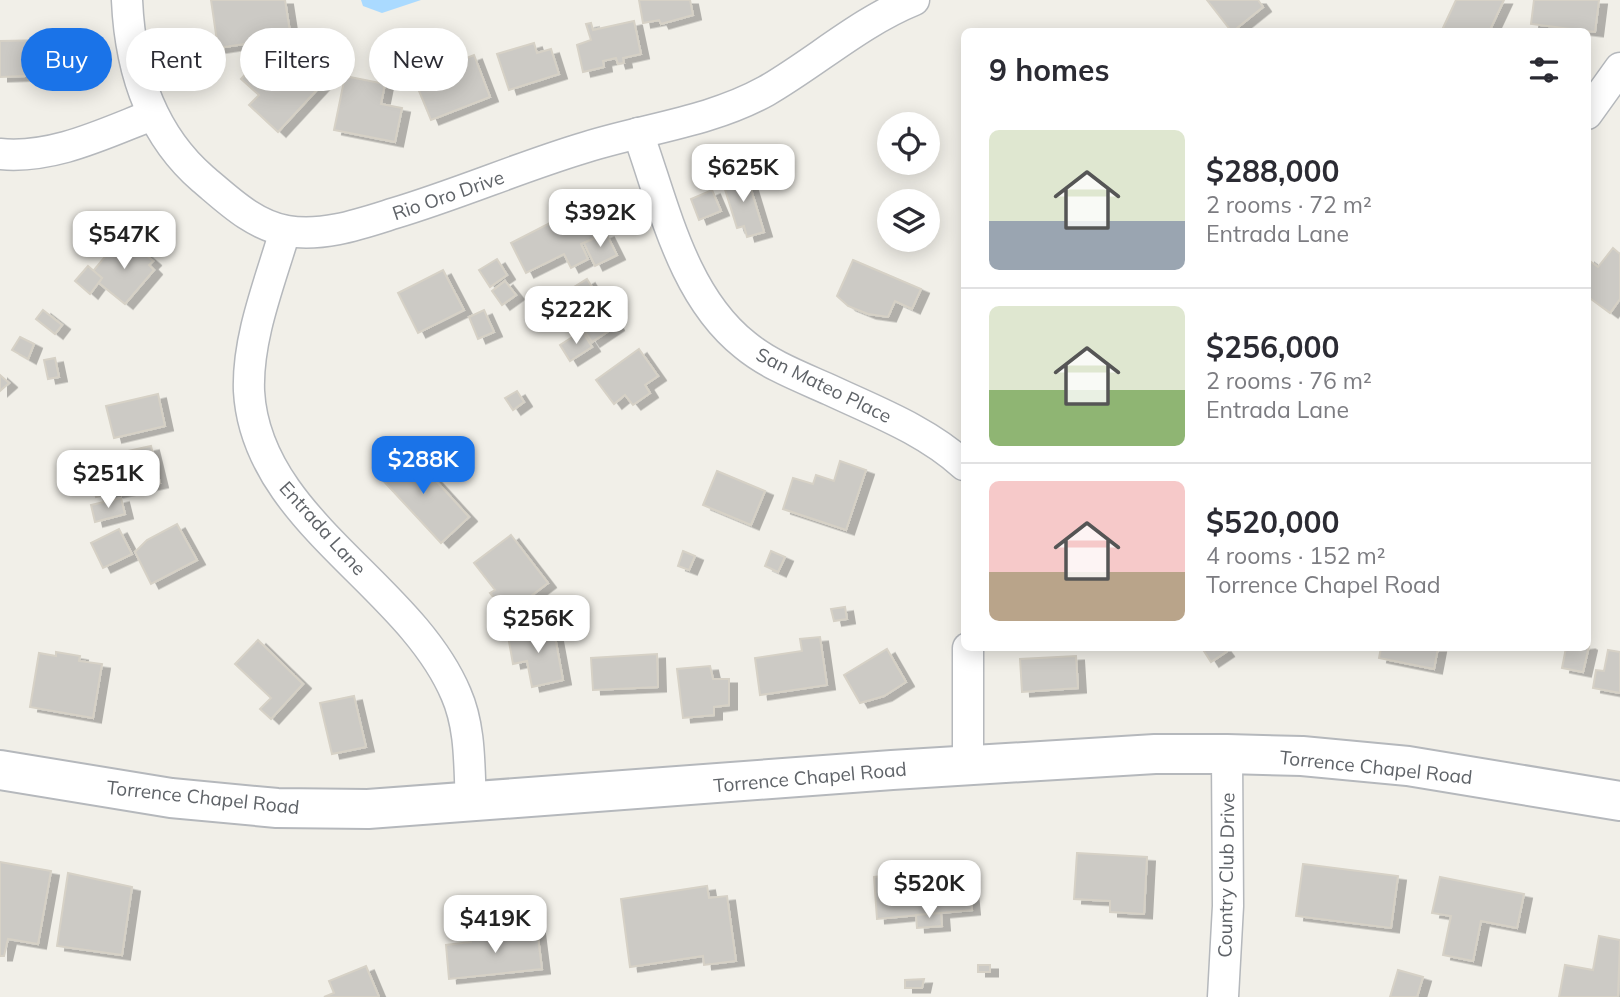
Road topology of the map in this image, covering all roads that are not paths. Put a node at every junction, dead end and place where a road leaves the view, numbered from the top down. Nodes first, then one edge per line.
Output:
1 (127, 0) edge
2 (914, 0) edge
3 (1620, 68) edge
4 (1591, 108) edge
5 (152, 115) junction
6 (638, 133) junction
7 (0, 154) edge
8 (285, 231) junction
9 (961, 462) edge
10 (968, 651) edge
11 (1227, 754) junction
12 (968, 765) junction
13 (0, 770) edge
14 (1620, 801) edge
15 (471, 804) junction
16 (1223, 997) edge

1 - 5 street, Rio Oro Drive
2 - 6 street, Rio Oro Drive
3 - 4 street
5 - 7 street
5 - 8 street, Rio Oro Drive
6 - 8 street, Rio Oro Drive
6 - 9 street, San Mateo Place
8 - 15 street, Entrada Lane
10 - 12 street
11 - 12 street, Torrence Chapel Road
11 - 14 street, Torrence Chapel Road
11 - 16 street, Country Club Drive
12 - 15 street, Torrence Chapel Road
13 - 15 street, Torrence Chapel Road

